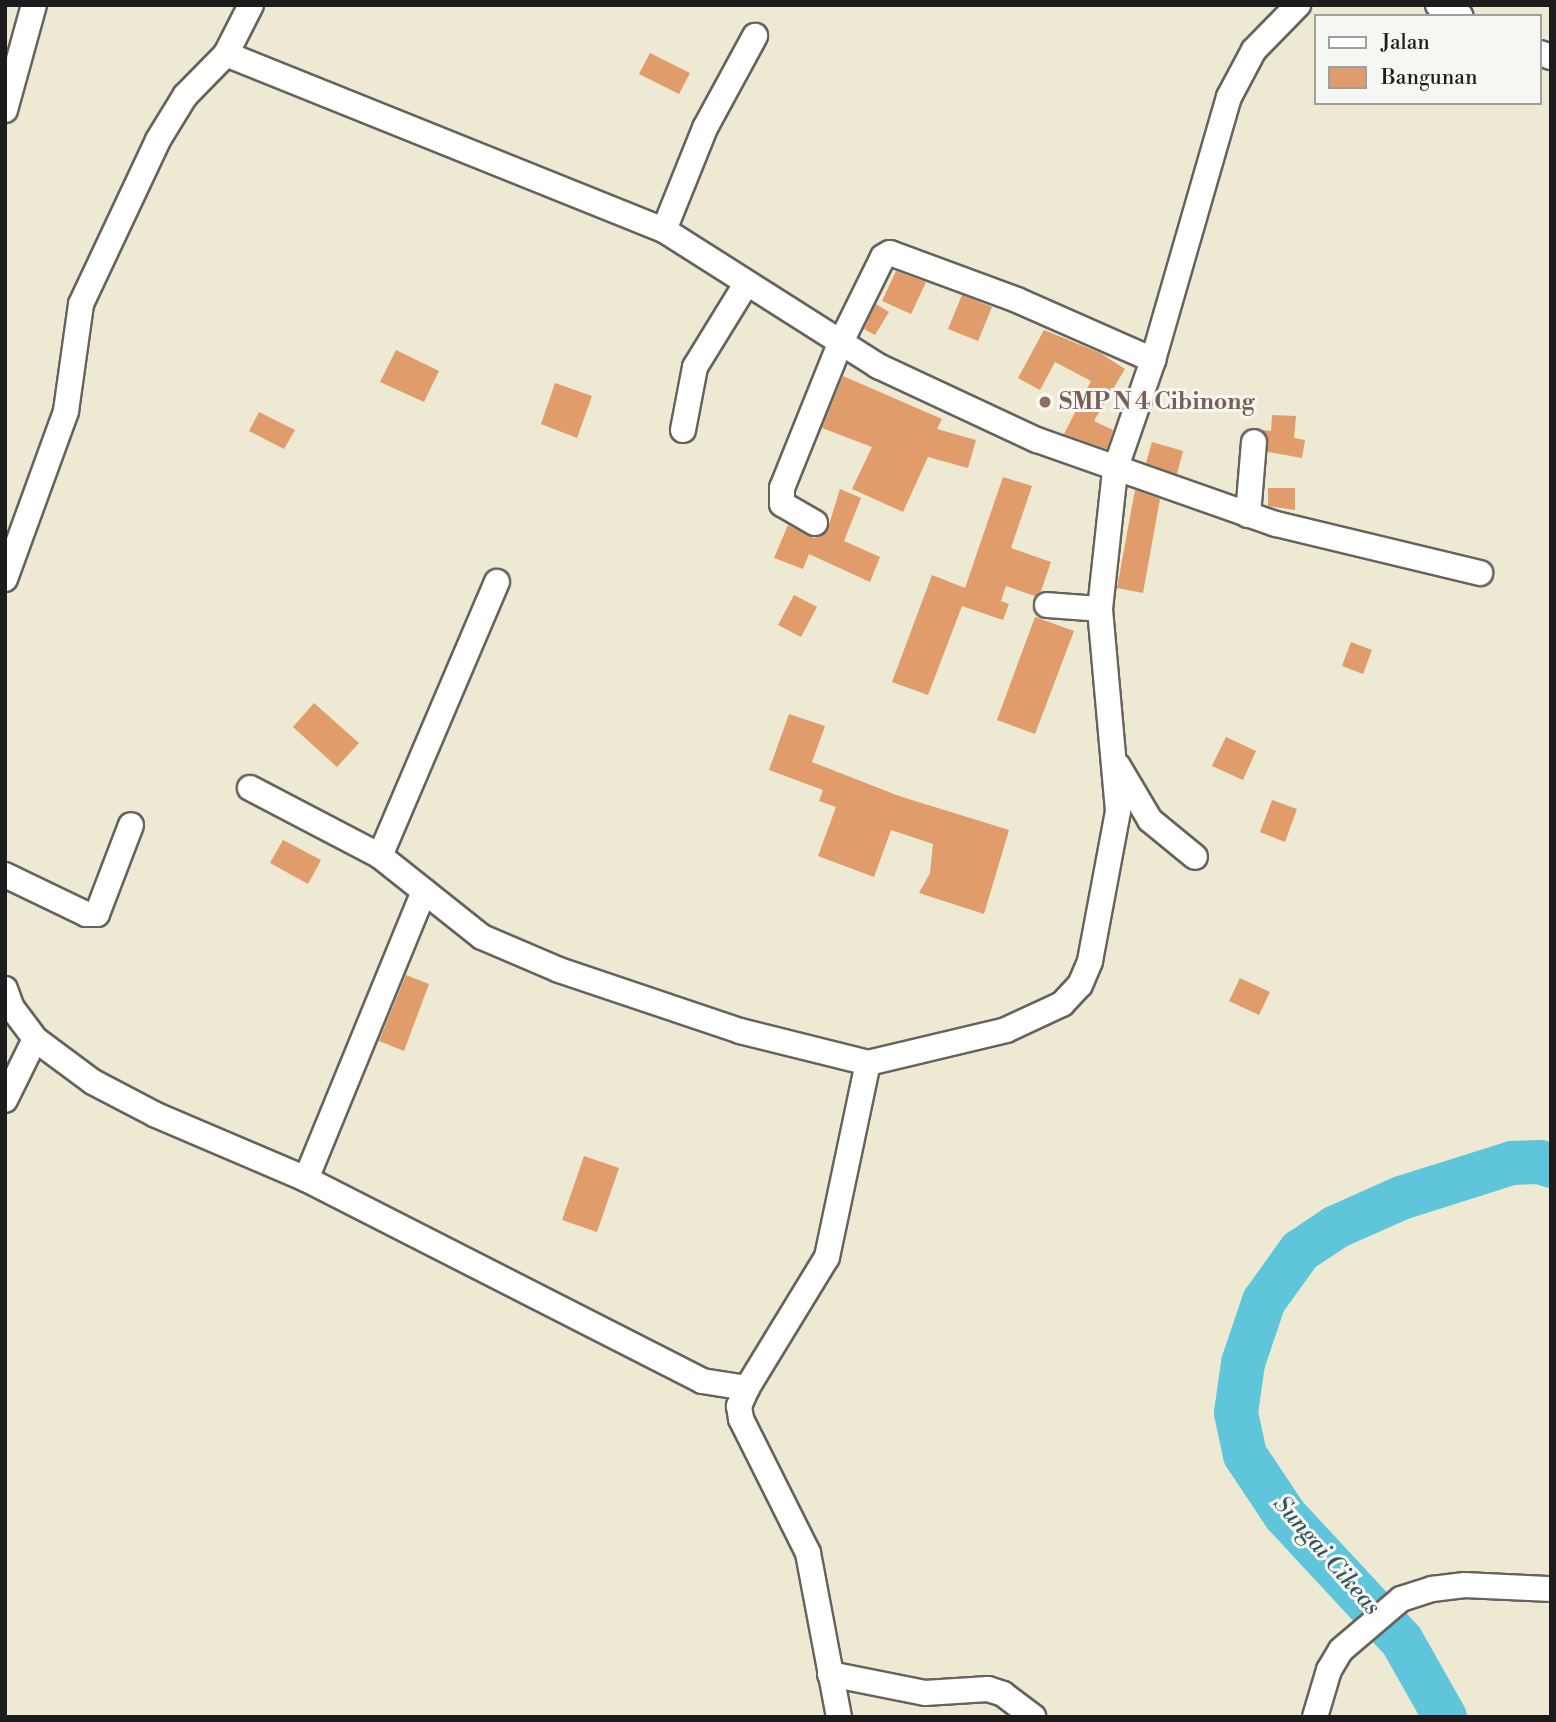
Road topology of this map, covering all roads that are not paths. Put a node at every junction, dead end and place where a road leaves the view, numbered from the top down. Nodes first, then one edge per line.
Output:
1 (251, 5) edge
2 (1298, 5) edge
3 (1438, 5) edge
4 (1457, 14) edge
5 (22, 16) edge
6 (755, 36) dead end
7 (226, 54) junction
8 (5, 110) edge
9 (664, 230) junction
10 (746, 284) junction
11 (840, 344) junction
12 (1153, 360) junction
13 (683, 430) dead end
14 (1254, 442) dead end
15 (1115, 470) junction
16 (1248, 515) junction
17 (815, 523) dead end
18 (1480, 573) dead end
19 (5, 579) edge
20 (498, 582) dead end
21 (1047, 605) dead end
22 (1100, 609) junction
23 (1116, 764) junction
24 (250, 788) dead end
25 (131, 825) dead end
26 (380, 856) junction
27 (1195, 857) dead end
28 (5, 875) edge
29 (424, 891) junction
30 (5, 992) edge
31 (35, 1039) junction
32 (868, 1063) junction
33 (5, 1100) edge
34 (306, 1179) junction
35 (747, 1388) junction
36 (1551, 1589) edge
37 (830, 1674) junction
38 (839, 1717) edge
39 (1033, 1717) edge
40 (1315, 1717) edge

1 - 7 street
2 - 12 street
3 - 4 street
5 - 8 street
6 - 9 street
7 - 9 street
7 - 19 street
9 - 10 street
10 - 11 street
10 - 13 street
11 - 12 street
11 - 15 street
11 - 17 street
12 - 15 street
14 - 16 street
15 - 16 street
15 - 22 street
16 - 18 street
20 - 26 street
21 - 22 street
22 - 23 street
23 - 27 street
23 - 32 street
24 - 26 street
25 - 28 street
26 - 29 street
29 - 32 street
29 - 34 street
30 - 31 street
31 - 33 street
31 - 34 street
32 - 35 street
34 - 35 street
35 - 37 street
36 - 40 street
37 - 38 street
37 - 39 street

